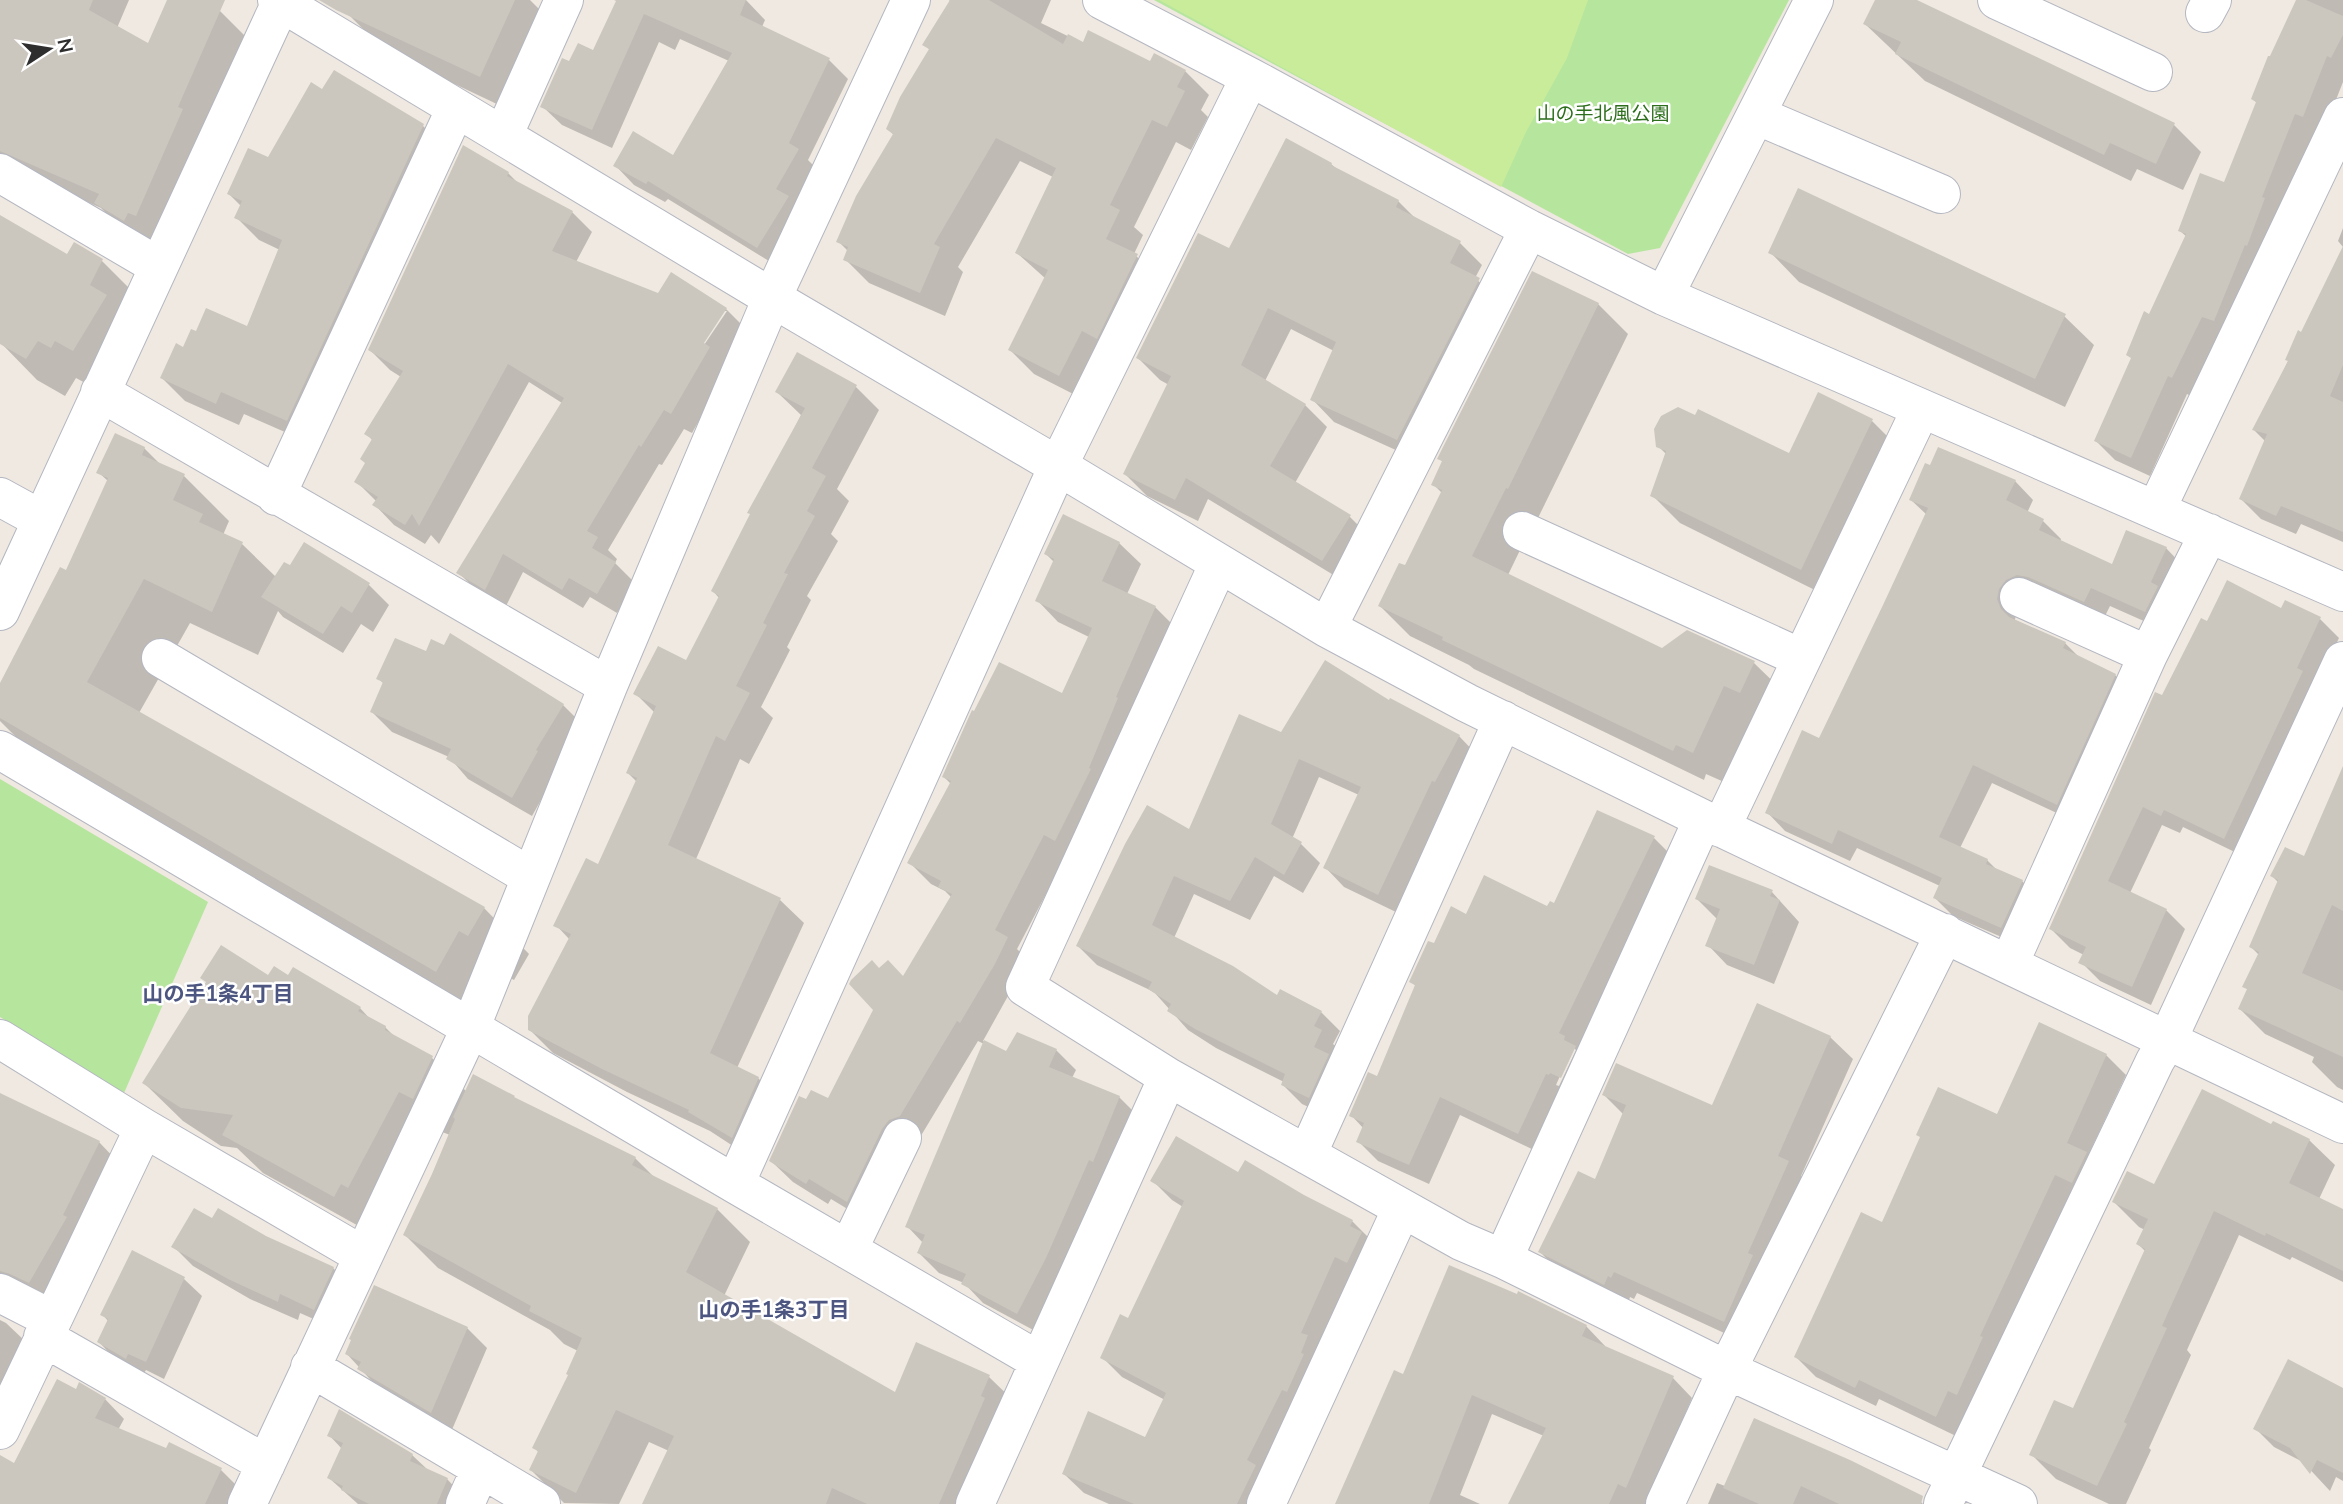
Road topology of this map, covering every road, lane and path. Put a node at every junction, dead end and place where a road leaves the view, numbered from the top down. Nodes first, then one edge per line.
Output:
1 (564, 0) edge
2 (911, 0) edge
3 (1102, 0) edge
4 (1814, 0) edge
5 (1997, 0) edge
6 (280, 1) edge
7 (2152, 72) dead end
8 (1251, 78) junction
9 (456, 108) junction
10 (1756, 115) junction
11 (2343, 117) edge
12 (503, 136) junction
13 (0, 173) edge
14 (1941, 194) dead end
15 (1530, 229) junction
16 (158, 266) junction
17 (1664, 296) junction
18 (772, 298) junction
19 (100, 392) junction
20 (1921, 409) junction
21 (1058, 466) junction
22 (276, 496) junction
23 (0, 497) edge
24 (2156, 510) junction
25 (42, 520) junction
26 (1522, 531) dead end
27 (2209, 533) junction
28 (1219, 563) junction
29 (2343, 592) edge
30 (2019, 597) dead end
31 (0, 611) edge
32 (1327, 628) junction
33 (2148, 654) junction
34 (161, 658) dead end
35 (1801, 658) junction
36 (2343, 661) edge
37 (608, 686) junction
38 (1503, 720) junction
39 (0, 750) edge
40 (1712, 823) junction
41 (531, 877) junction
42 (1945, 933) junction
43 (2009, 964) junction
44 (470, 1028) junction
45 (0, 1039) edge
46 (2167, 1041) junction
47 (1168, 1077) junction
48 (2343, 1124) edge
49 (144, 1128) junction
50 (902, 1138) dead end
51 (1307, 1154) junction
52 (735, 1184) junction
53 (1402, 1208) junction
54 (848, 1250) junction
55 (362, 1255) junction
56 (1503, 1259) junction
57 (0, 1293) edge
58 (47, 1328) junction
59 (1039, 1361) junction
60 (310, 1367) junction
61 (1727, 1370) junction
62 (0, 1430) edge
63 (266, 1464) junction
64 (481, 1468) junction
65 (1949, 1489) edge
66 (247, 1504) edge
67 (465, 1504) edge
68 (541, 1504) edge
69 (975, 1504) edge
70 (1266, 1504) edge
71 (1665, 1504) edge
72 (2018, 1504) edge

1 - 12 street
2 - 18 street
3 - 8 street
4 - 10 street
5 - 7 street
6 - 9 street
6 - 16 street
8 - 15 street
8 - 21 street
9 - 12 street
9 - 22 street
10 - 14 street
10 - 17 street
11 - 24 street
12 - 18 street
13 - 16 street
15 - 17 street
15 - 32 street
16 - 19 street
17 - 20 street
18 - 21 street
18 - 37 street
19 - 22 street
19 - 25 street
20 - 24 street
20 - 35 street
21 - 28 street
21 - 52 street
22 - 37 street
23 - 25 street
24 - 27 street
25 - 31 street
26 - 35 street
27 - 29 street
27 - 33 street
28 - 32 street
28 - 47 street
30 - 33 street
32 - 38 street
33 - 43 street
34 - 41 street
35 - 40 street
36 - 46 street
37 - 41 street
38 - 40 street
38 - 51 street
39 - 44 street
40 - 42 street
40 - 56 street
41 - 44 street
42 - 43 street
42 - 61 street
43 - 46 street
44 - 52 street
44 - 55 street
45 - 49 street
46 - 48 street
46 - 65 street
47 - 51 street
47 - 59 street
49 - 55 street
49 - 58 street
50 - 54 street
51 - 53 street
52 - 54 street
53 - 56 street
53 - 70 street
54 - 59 street
55 - 60 street
56 - 61 street
57 - 58 street
58 - 62 street
58 - 63 street
59 - 69 street
60 - 63 street
60 - 64 street
61 - 65 street
61 - 71 street
63 - 66 street
64 - 67 street
64 - 68 street
65 - 72 street

